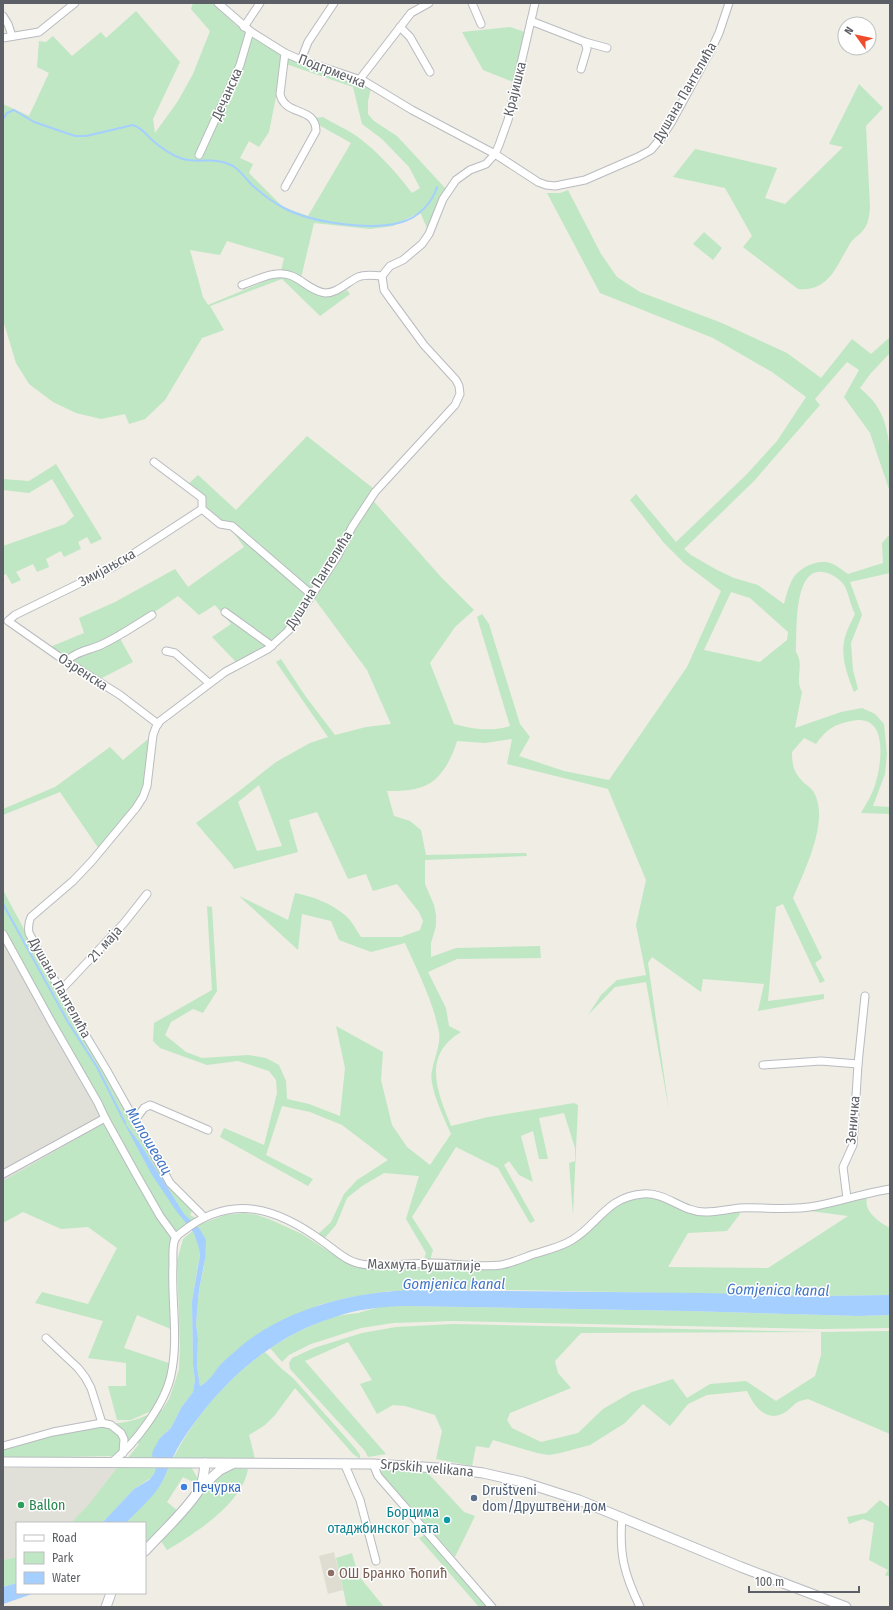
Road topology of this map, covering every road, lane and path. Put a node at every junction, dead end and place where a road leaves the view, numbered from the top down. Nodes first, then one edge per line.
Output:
1 (218, 3) edge
2 (260, 3) edge
3 (334, 3) edge
4 (429, 3) edge
5 (472, 3) edge
6 (534, 3) edge
7 (729, 3) edge
8 (71, 4) edge
9 (3, 16) edge
10 (531, 21) junction
11 (481, 24) dead end
12 (400, 27) junction
13 (247, 29) junction
14 (12, 36) junction
15 (3, 38) edge
16 (584, 42) junction
17 (607, 48) dead end
18 (285, 53) junction
19 (301, 60) junction
20 (582, 69) dead end
21 (430, 72) dead end
22 (360, 80) junction
23 (495, 154) junction
24 (199, 155) dead end
25 (285, 187) dead end
26 (382, 276) junction
27 (242, 285) dead end
28 (154, 462) dead end
29 (202, 509) junction
30 (312, 595) junction
31 (225, 612) dead end
32 (152, 615) dead end
33 (8, 621) joint
34 (272, 646) junction
35 (166, 651) dead end
36 (67, 661) junction
37 (209, 683) junction
38 (158, 724) junction
39 (147, 894) dead end
40 (3, 934) edge
41 (60, 991) junction
42 (865, 996) dead end
43 (858, 1064) junction
44 (763, 1065) dead end
45 (105, 1118) junction
46 (135, 1120) junction
47 (208, 1130) dead end
48 (3, 1174) edge
49 (890, 1188) edge
50 (847, 1198) junction
51 (202, 1219) junction
52 (176, 1238) junction
53 (46, 1338) dead end
54 (102, 1423) junction
55 (3, 1446) edge
56 (124, 1458) junction
57 (3, 1462) edge
58 (187, 1463) junction
59 (205, 1463) junction
60 (236, 1463) junction
61 (344, 1463) junction
62 (372, 1464) junction
63 (199, 1490) junction
64 (622, 1517) junction
65 (146, 1550) edge
66 (376, 1561) dead end
67 (112, 1594) edge
68 (106, 1607) edge
69 (492, 1607) edge
70 (640, 1607) edge
71 (846, 1607) edge

1 - 13 street, Подгрмечка
2 - 13 street, Дечанска
3 - 19 street
4 - 12 street
5 - 11 street
6 - 10 street, Крајишка
7 - 23 street, Душана Пантелића
8 - 14 street
9 - 14 street
10 - 16 street
10 - 23 street, Крајишка
12 - 21 street
12 - 22 street
13 - 18 street, Подгрмечка
13 - 24 street, Дечанска
14 - 15 street
16 - 17 street
16 - 20 street
18 - 19 street, Подгрмечка
18 - 25 street
19 - 22 street, Подгрмечка
22 - 23 street, Подгрмечка
23 - 26 street
26 - 27 street
26 - 30 street, Душана Пантелића
28 - 29 street
29 - 30 street
29 - 33 street, Змијањска
30 - 34 street, Душана Пантелића
31 - 34 street
32 - 36 street
33 - 36 street, Озренска
34 - 37 street, Душана Пантелића
35 - 37 street
36 - 38 street, Озренска
37 - 38 street, Душана Пантелића
38 - 41 street, Душана Пантелића
39 - 41 street, 21. маја
40 - 45 street
41 - 46 street, Душана Пантелића
42 - 43 street, Зеничка
43 - 44 street
43 - 50 street, Зеничка
45 - 48 street
45 - 52 street
46 - 47 street
46 - 51 street, Душана Пантелића
49 - 50 street, Махмута Бушатлије
50 - 51 street, Махмута Бушатлије
51 - 52 street, Махмута Бушатлије
52 - 56 street
53 - 54 street
54 - 55 street
54 - 56 street
56 - 57 main road, Srpskih velikana
56 - 58 main road, Srpskih velikana
58 - 59 main road, Srpskih velikana
58 - 63 main road
59 - 60 main road, Srpskih velikana
59 - 63 main road
60 - 61 main road, Srpskih velikana
60 - 63 main road
61 - 62 main road, Srpskih velikana
61 - 66 street
62 - 64 main road, Srpskih velikana
62 - 69 street
63 - 65 main road
64 - 70 street
64 - 71 main road, Srpskih velikana
67 - 68 main road

